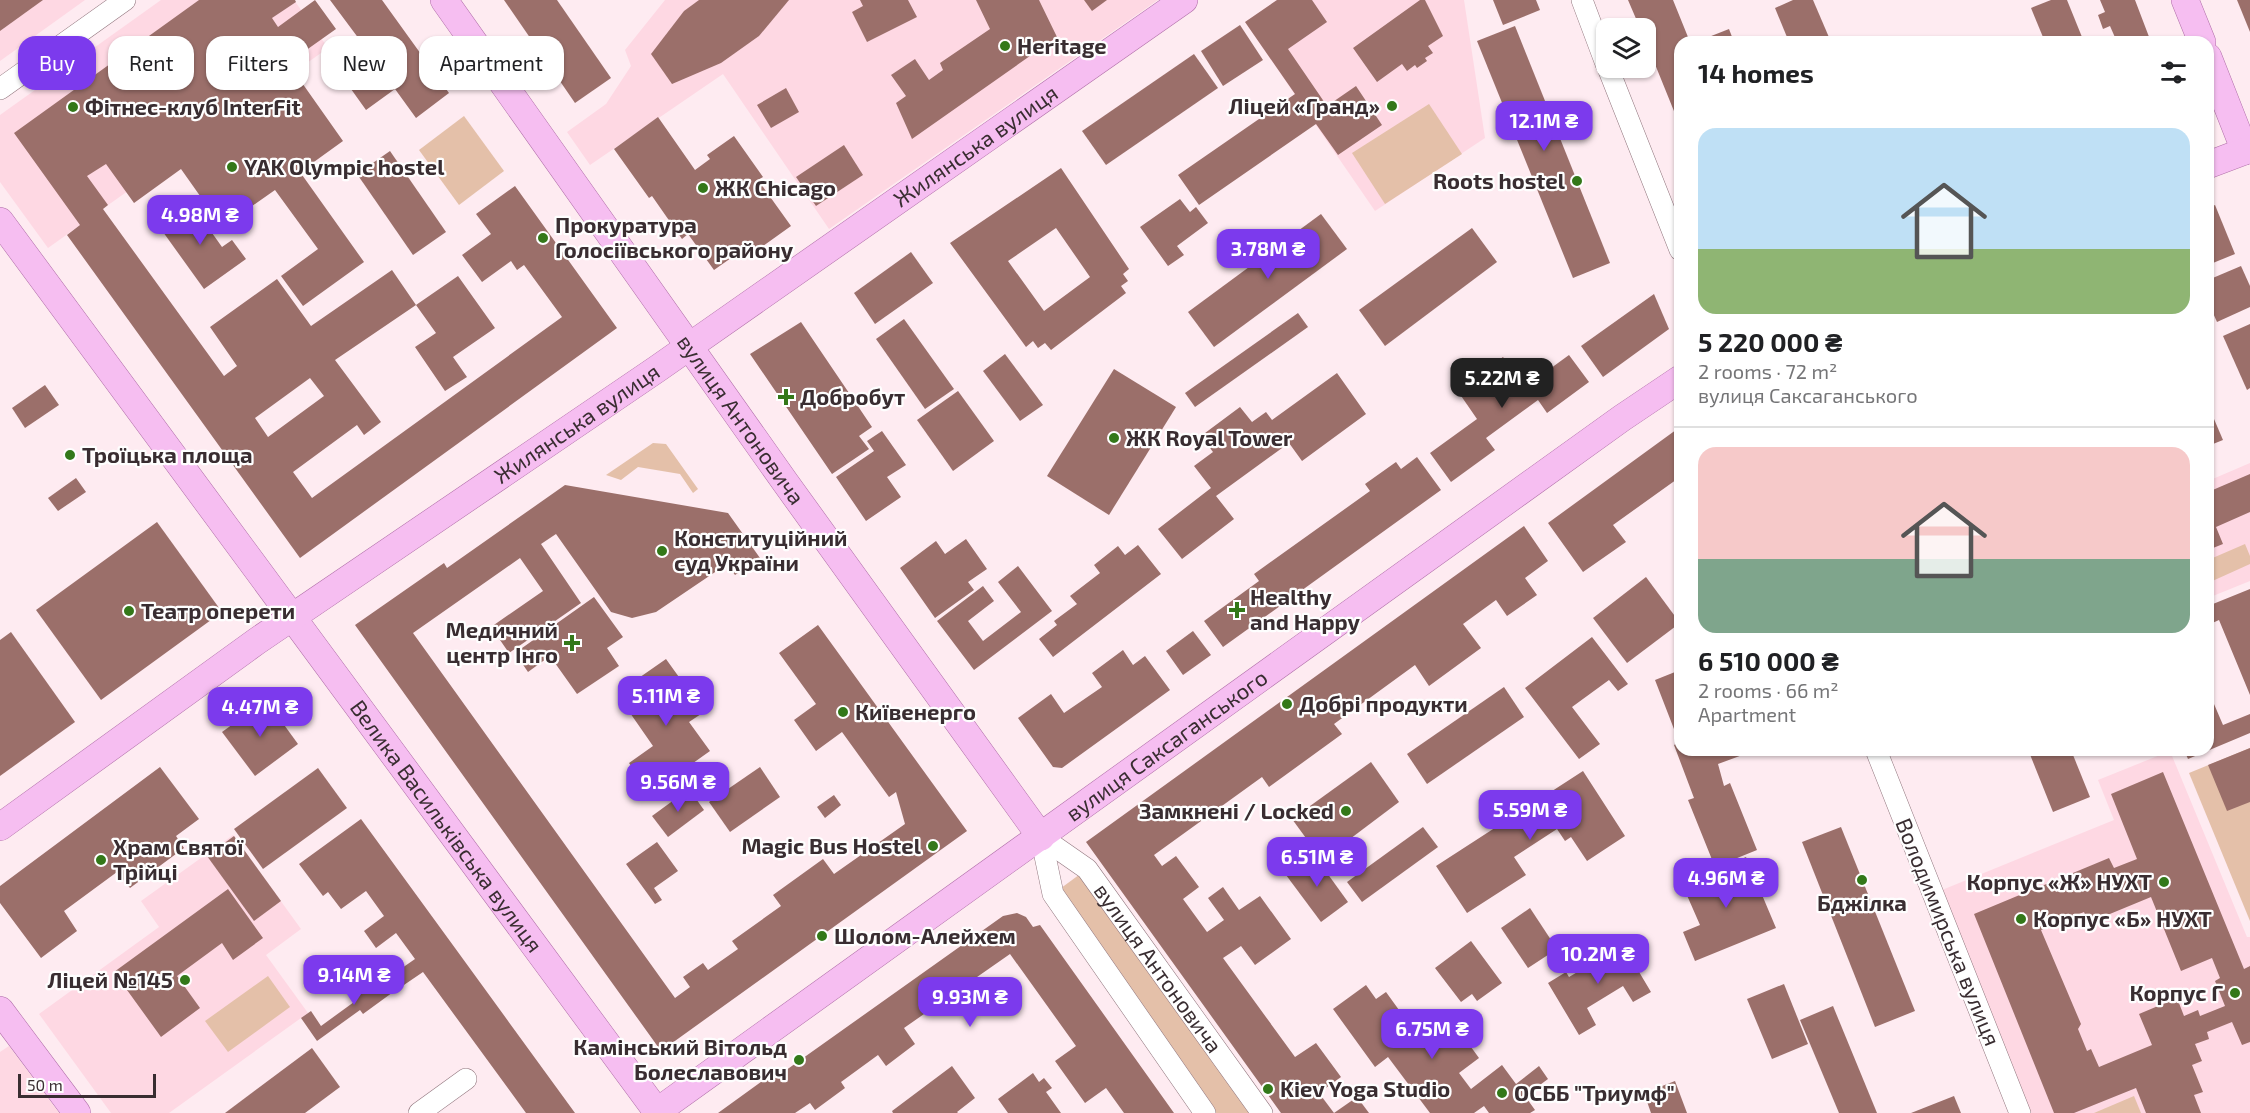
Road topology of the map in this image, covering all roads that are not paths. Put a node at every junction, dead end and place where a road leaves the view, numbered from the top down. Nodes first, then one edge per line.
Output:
1 (125, 0) edge
2 (444, 0) edge
3 (1184, 0) edge
4 (1582, 0) edge
5 (2185, 0) edge
6 (2200, 36) edge
7 (1596, 37) edge
8 (2214, 72) edge
9 (1612, 78) edge
10 (0, 89) edge
11 (2248, 154) edge
12 (2214, 163) edge
13 (0, 220) edge
14 (1674, 235) edge
15 (690, 346) junction
16 (1674, 383) edge
17 (292, 618) junction
18 (1878, 756) edge
19 (0, 827) edge
20 (1041, 837) junction
21 (0, 1010) edge
22 (466, 1079) dead end
23 (77, 1113) edge
24 (419, 1113) edge
25 (658, 1113) edge
26 (1204, 1113) edge
27 (1262, 1113) edge
28 (2020, 1113) edge

1 - 10 street
2 - 15 main road, вулиця Антоновича
3 - 15 main road, Жилянська вулиця
4 - 7 street
5 - 6 main road
8 - 11 main road
9 - 14 street
11 - 12 main road
13 - 17 main road, Велика Васильківська вулиця
15 - 17 main road, Жилянська вулиця
15 - 20 main road, вулиця Антоновича
16 - 20 main road, вулиця Саксаганського
17 - 19 main road, Жилянська вулиця
17 - 25 main road, Велика Васильківська вулиця
18 - 28 street, Володимирська вулиця
20 - 25 main road, вулиця Саксаганського
20 - 26 street, вулиця Антоновича
20 - 27 street, вулиця Антоновича
21 - 23 main road
22 - 24 street

